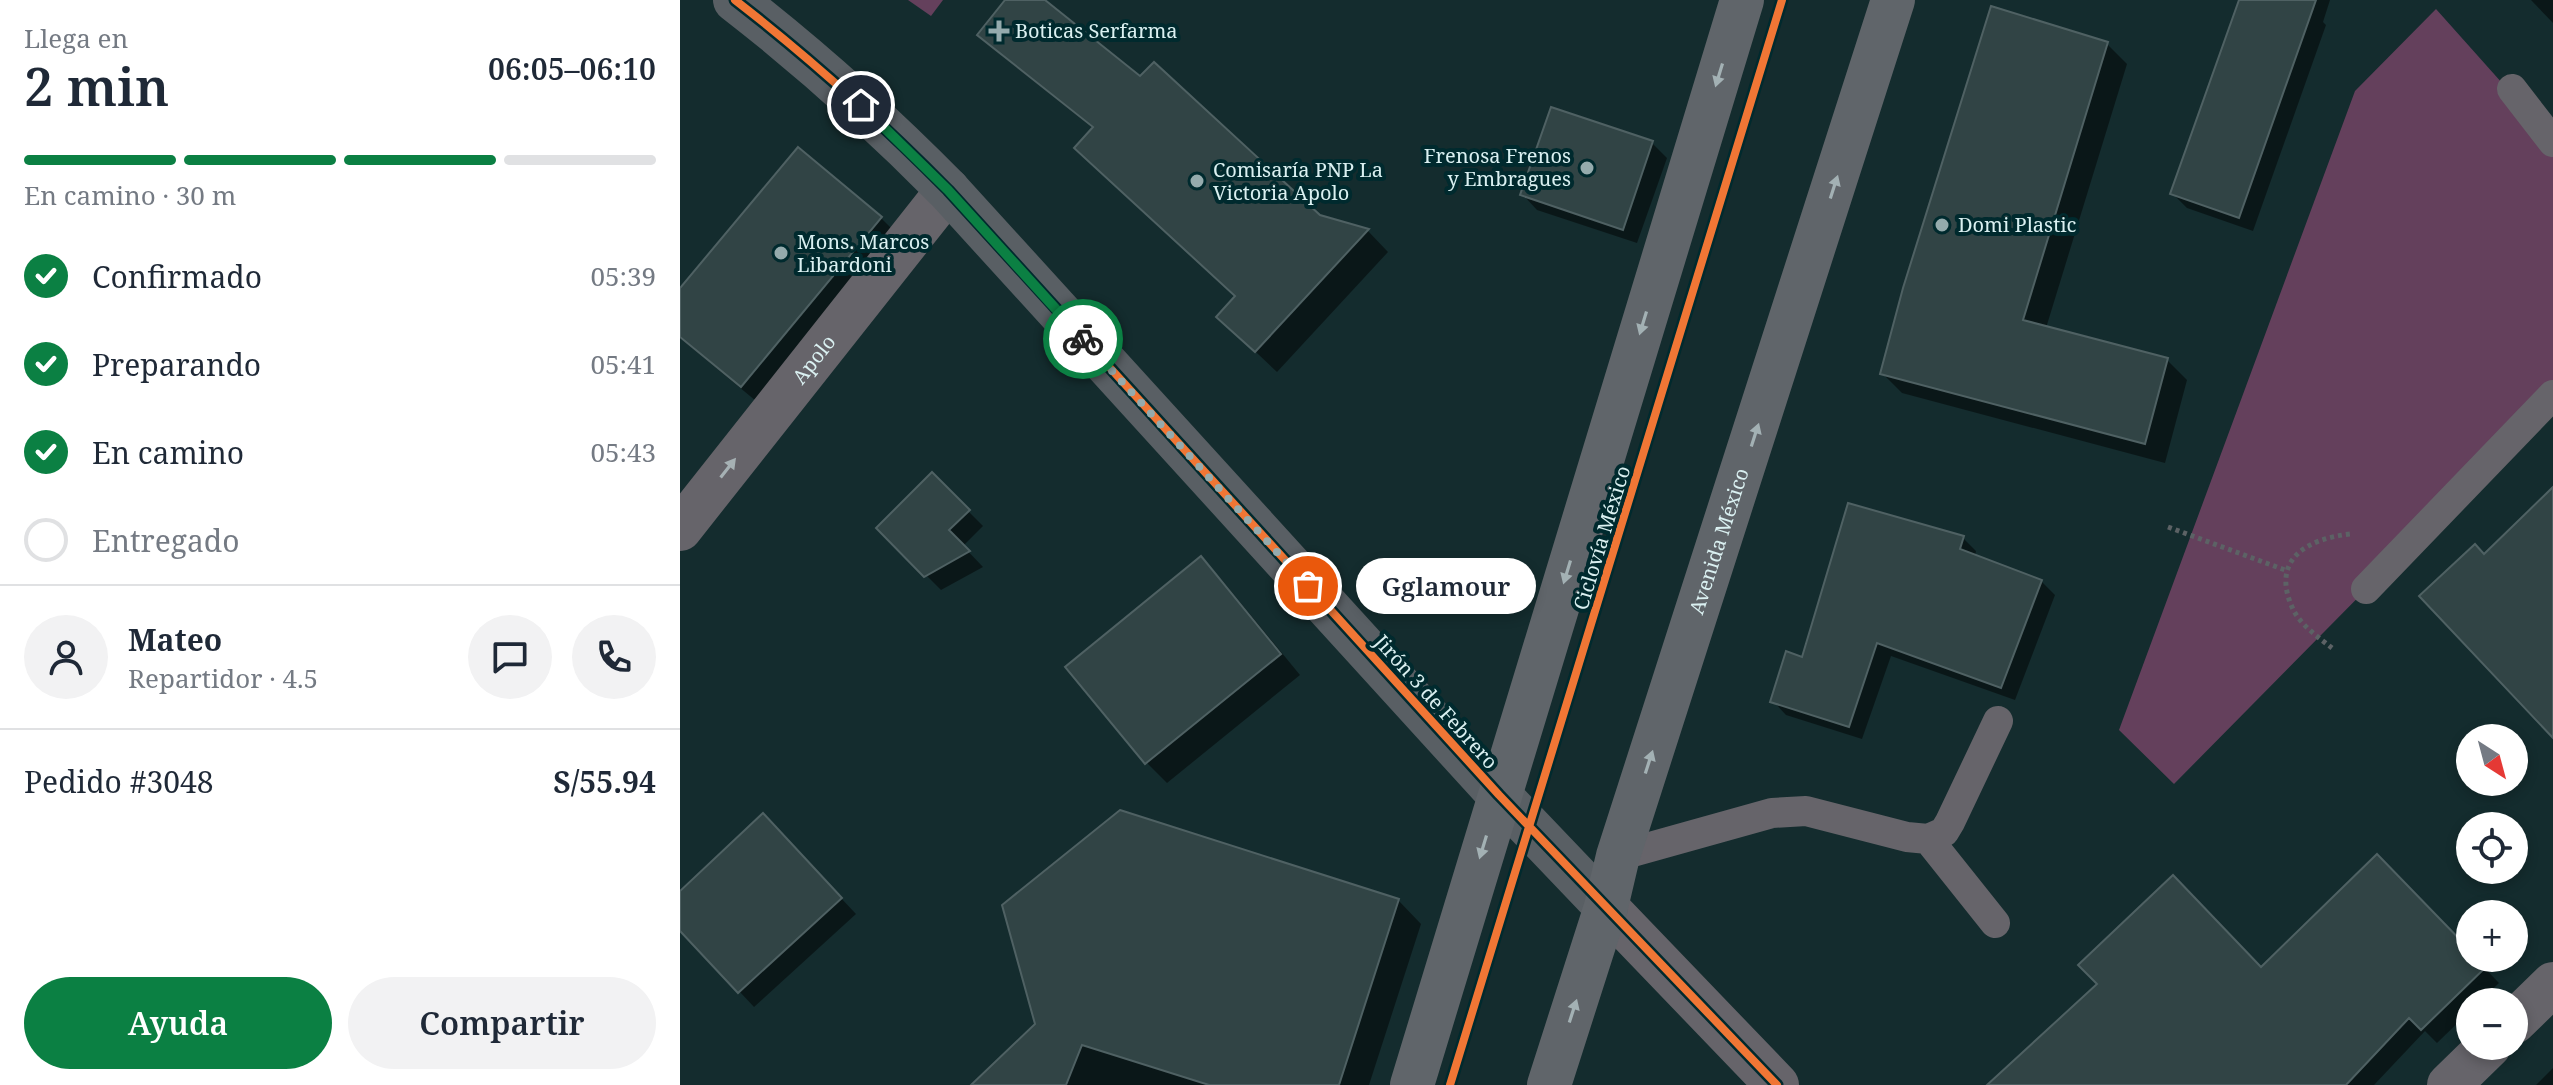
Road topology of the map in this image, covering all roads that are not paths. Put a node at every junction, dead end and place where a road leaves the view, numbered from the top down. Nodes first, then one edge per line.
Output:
1 (735, 0) edge
2 (1742, 0) edge
3 (1893, 0) edge
4 (2512, 89) dead end
5 (2553, 142) edge
6 (948, 190) junction
7 (2553, 395) edge
8 (680, 529) edge
9 (2366, 589) dead end
10 (1998, 721) dead end
11 (1499, 795) junction
12 (1928, 839) junction
13 (1618, 856) junction
14 (1606, 907) junction
15 (1995, 923) dead end
16 (2553, 984) edge
17 (2528, 1008) edge
18 (2475, 1060) edge
19 (1412, 1085) edge
20 (1549, 1085) edge
21 (1777, 1085) edge
22 (2449, 1085) edge

1 - 6 street, Jirón 3 de Febrero
2 -> 11 main road
13 -> 3 main road, Avenida México
4 - 5 lane
8 -> 6 street, Apolo
6 - 11 street, Jirón 3 de Febrero
7 - 9 lane
10 - 12 lane
11 - 14 street, Jirón 3 de Febrero
11 -> 19 main road
12 - 13 lane
12 - 15 lane
13 - 14 main road, Avenida México
20 -> 14 main road, Avenida México
14 - 21 street, Jirón 3 de Febrero
16 - 17 street
18 - 22 street

